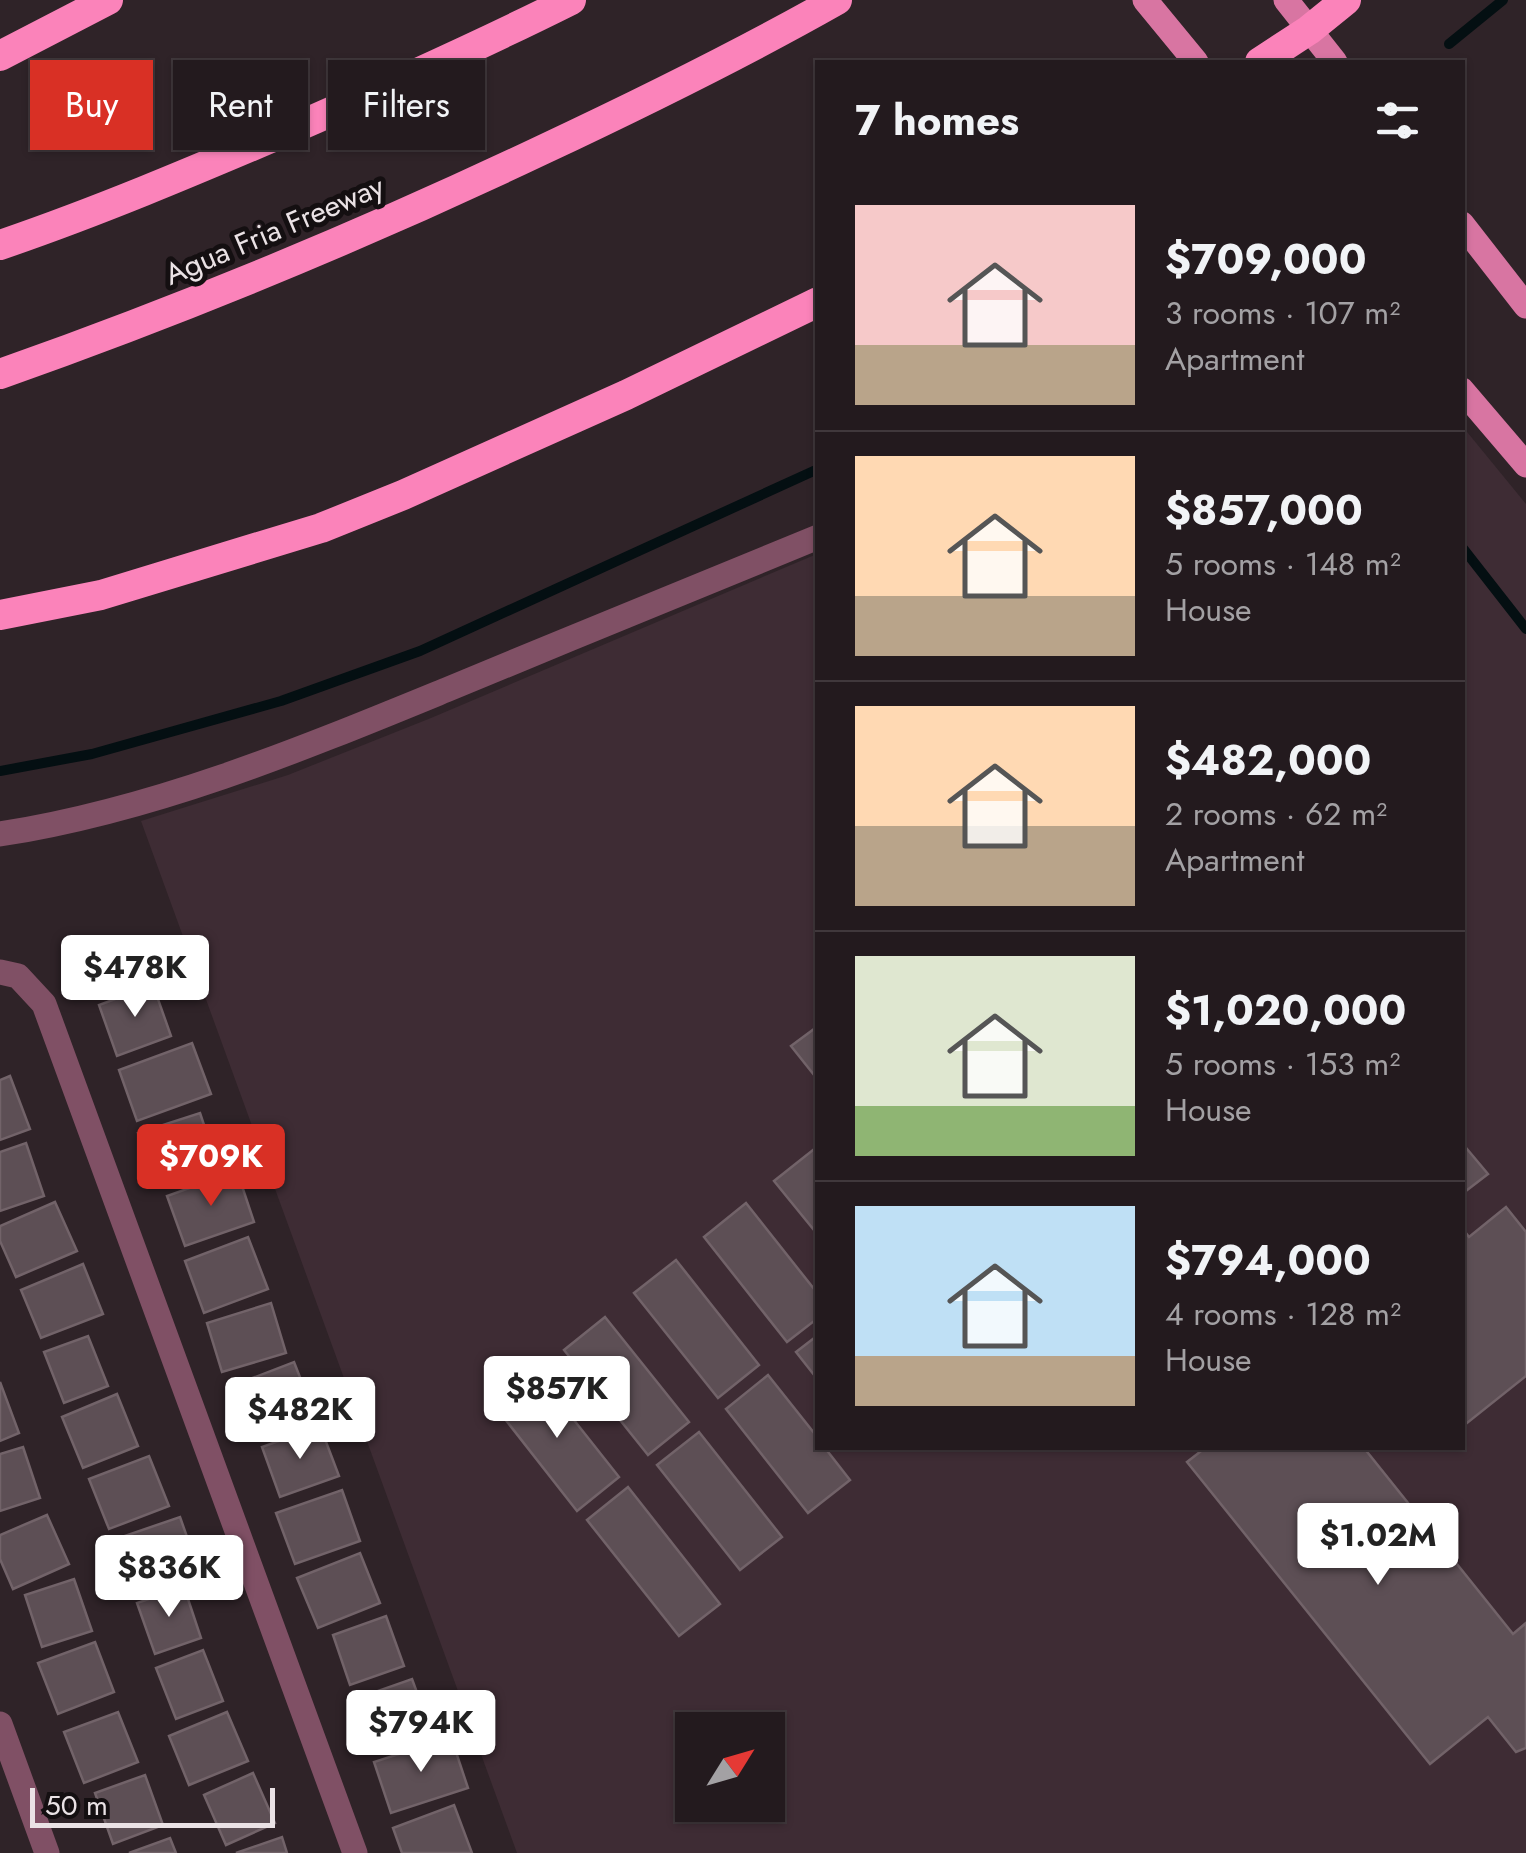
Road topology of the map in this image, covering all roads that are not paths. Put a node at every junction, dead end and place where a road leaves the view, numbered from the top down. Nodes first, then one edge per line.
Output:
1 (108, 0) edge
2 (570, 0) edge
3 (837, 0) edge
4 (1146, 0) edge
5 (1286, 0) edge
6 (1346, 0) edge
7 (1309, 30) junction
8 (0, 56) edge
9 (1194, 60) edge
10 (1263, 60) edge
11 (1334, 60) edge
12 (1465, 228) edge
13 (0, 246) edge
14 (815, 303) edge
15 (1526, 306) edge
16 (0, 374) edge
17 (1465, 394) edge
18 (1526, 465) edge
19 (815, 537) edge
20 (0, 615) edge
21 (0, 834) edge
22 (9, 974) edge
23 (0, 1724) edge
24 (47, 1853) edge
25 (355, 1853) edge

1 - 8 highway
2 - 13 highway
3 - 16 highway, Agua Fria Freeway
4 - 9 main road
5 - 7 main road
6 - 7 highway
7 - 10 highway
7 - 11 main road
12 - 15 main road
14 - 20 highway
17 - 18 main road
19 - 21 street
22 - 25 street
23 - 24 street

